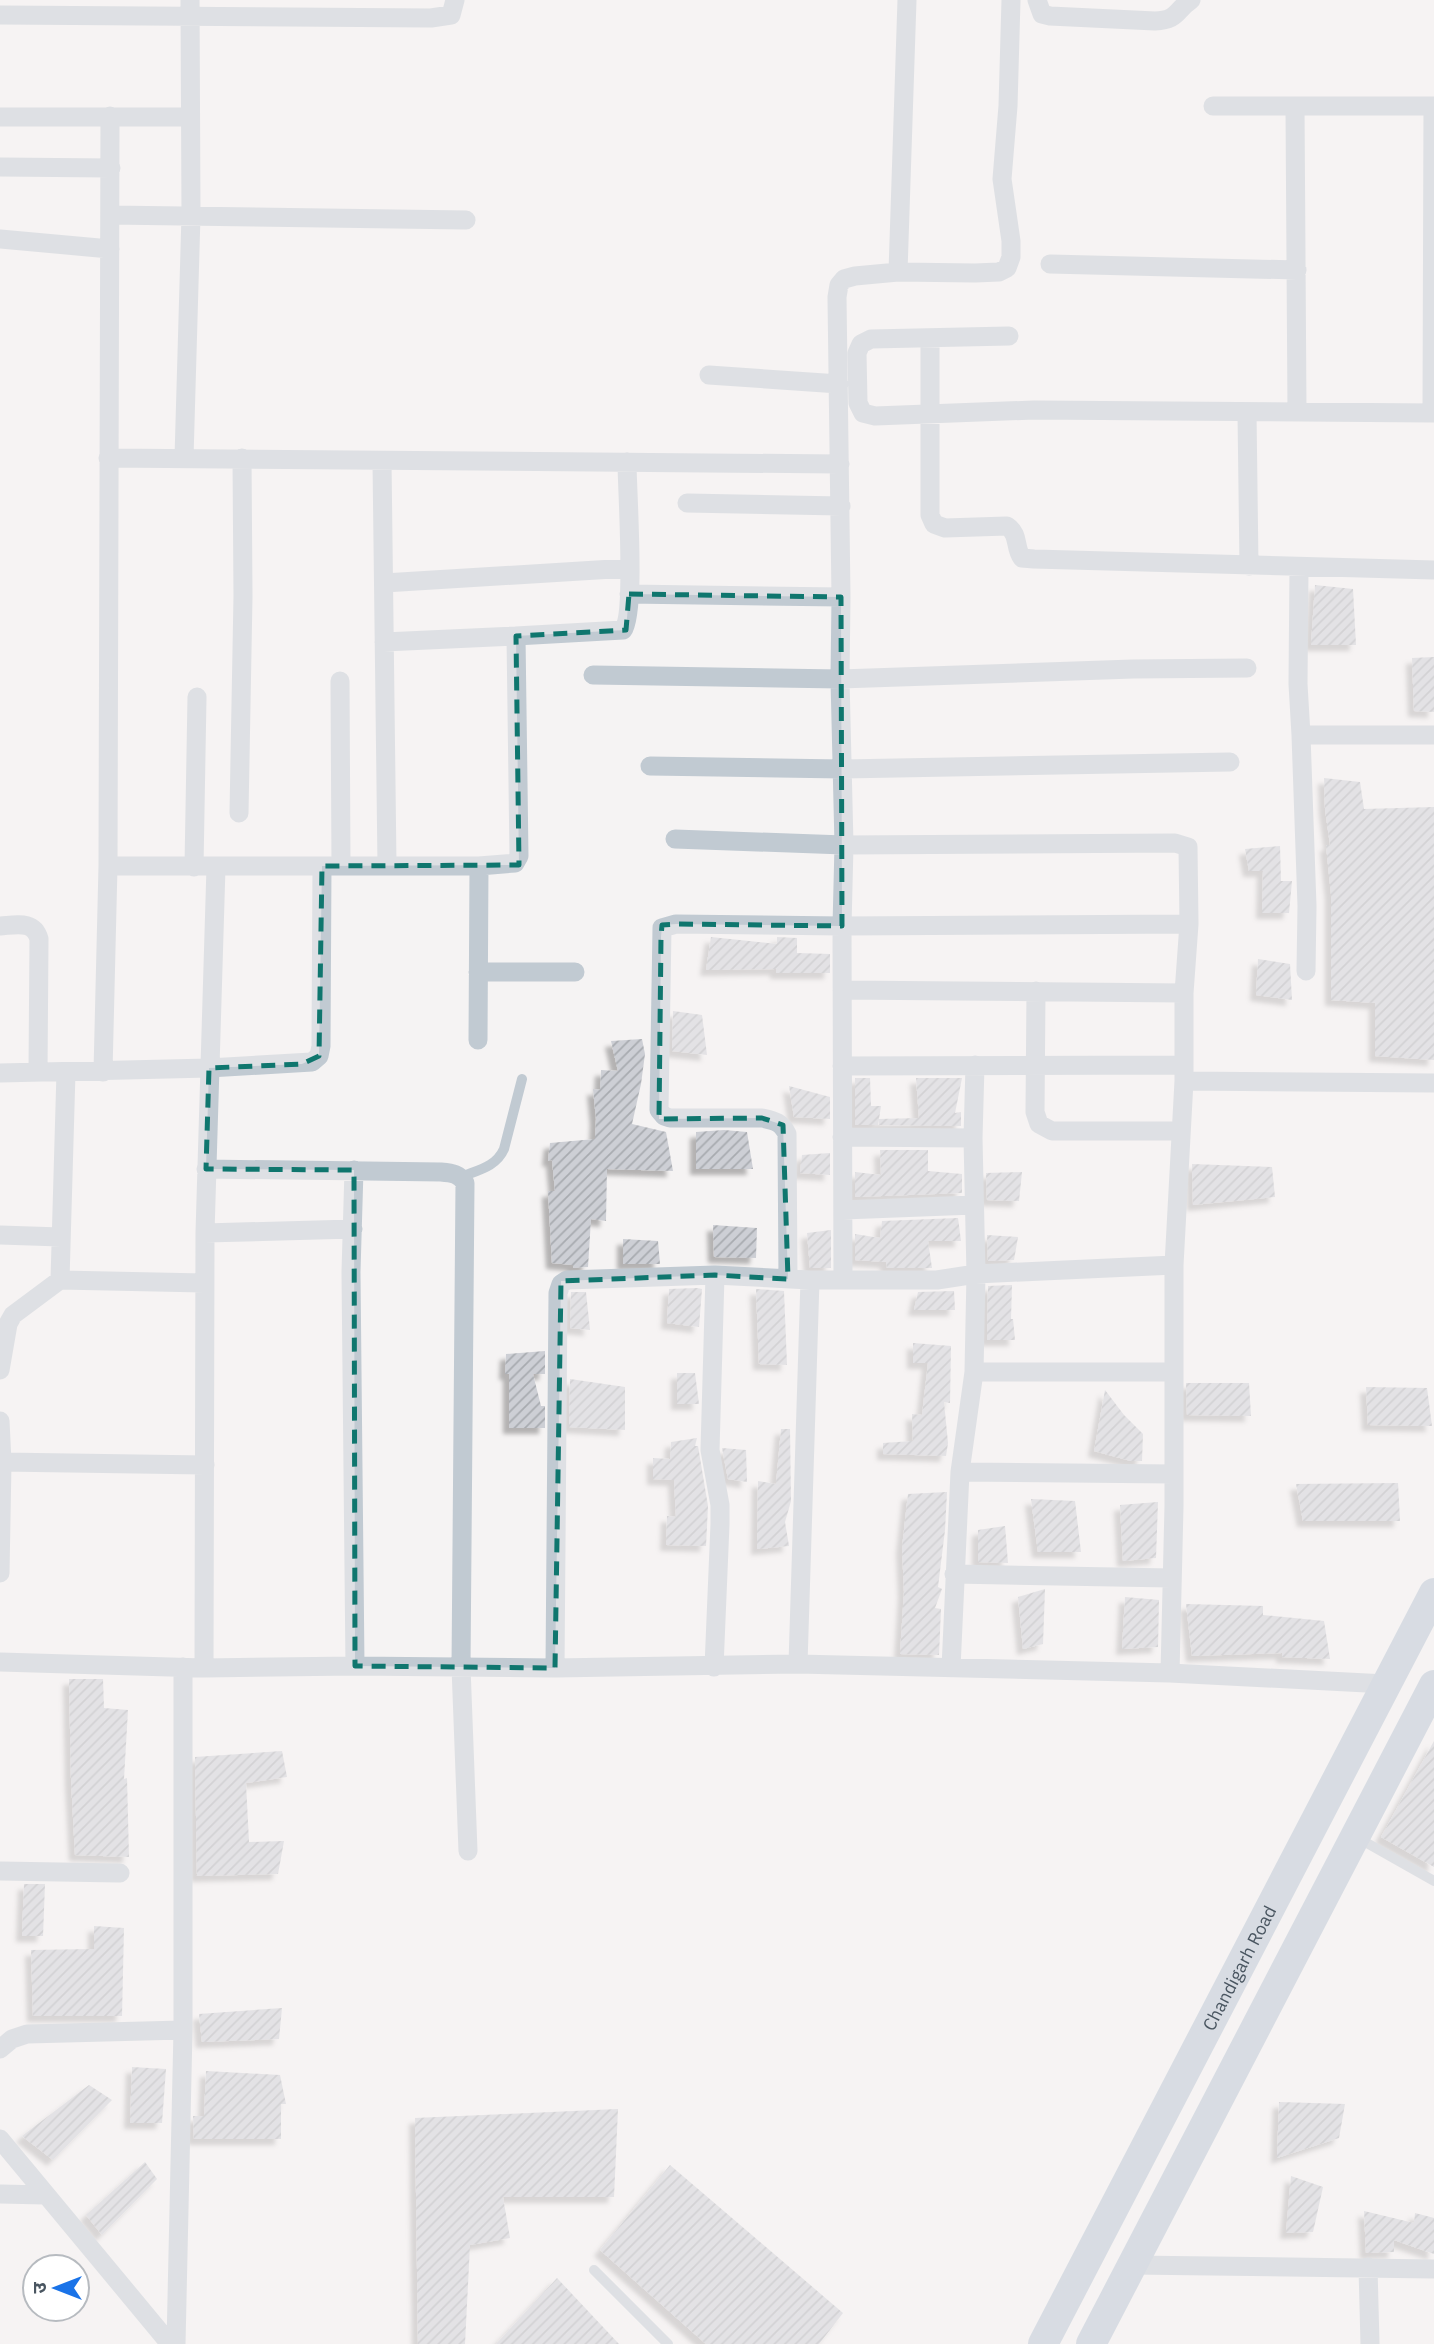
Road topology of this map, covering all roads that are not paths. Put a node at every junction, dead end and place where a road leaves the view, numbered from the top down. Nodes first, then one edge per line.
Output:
1 (455, 0) edge
2 (907, 0) edge
3 (1011, 0) edge
4 (1037, 0) edge
5 (1191, 0) edge
6 (190, 8) edge
7 (0, 15) edge
8 (1213, 106) dead end
9 (1295, 106) junction
10 (1433, 106) edge
11 (110, 116) junction
12 (0, 117) edge
13 (189, 117) junction
14 (0, 167) edge
15 (111, 168) junction
16 (110, 215) junction
17 (191, 215) junction
18 (466, 220) dead end
19 (0, 239) edge
20 (110, 249) junction
21 (1050, 264) dead end
22 (1297, 270) junction
23 (898, 272) junction
24 (1009, 336) dead end
25 (930, 338) junction
26 (709, 376) dead end
27 (838, 384) junction
28 (1297, 412) junction
29 (1247, 413) junction
30 (1433, 413) edge
31 (930, 414) junction
32 (242, 457) junction
33 (108, 458) junction
34 (184, 458) junction
35 (382, 461) junction
36 (627, 462) junction
37 (840, 464) junction
38 (687, 503) dead end
39 (841, 506) junction
40 (1249, 566) junction
41 (1299, 567) junction
42 (629, 568) junction
43 (1434, 570) edge
44 (384, 583) junction
45 (629, 594) junction
46 (842, 597) junction
47 (516, 636) junction
48 (384, 642) junction
49 (1247, 668) dead end
50 (593, 675) dead end
51 (840, 678) junction
52 (340, 681) dead end
53 (197, 697) dead end
54 (1301, 735) junction
55 (1434, 735) edge
56 (1230, 762) dead end
57 (650, 766) dead end
58 (843, 769) junction
59 (239, 813) dead end
60 (676, 839) dead end
61 (844, 845) junction
62 (387, 865) junction
63 (108, 866) junction
64 (332, 866) junction
65 (478, 866) junction
66 (194, 867) junction
67 (216, 867) junction
68 (1189, 924) junction
69 (0, 926) edge
70 (842, 926) junction
71 (1306, 971) dead end
72 (478, 972) junction
73 (575, 972) dead end
74 (842, 990) junction
75 (1036, 991) junction
76 (1184, 993) junction
77 (478, 1040) dead end
78 (975, 1065) junction
79 (1035, 1065) junction
80 (842, 1066) junction
81 (209, 1068) junction
82 (38, 1072) junction
83 (66, 1072) junction
84 (103, 1072) junction
85 (0, 1073) edge
86 (1184, 1073) junction
87 (522, 1079) dead end
88 (1434, 1083) edge
89 (1181, 1131) junction
90 (842, 1136) junction
91 (973, 1138) junction
92 (206, 1168) junction
93 (354, 1170) junction
94 (461, 1177) junction
95 (974, 1205) junction
96 (843, 1210) junction
97 (353, 1229) junction
98 (205, 1233) junction
99 (0, 1235) edge
100 (61, 1237) junction
101 (1174, 1265) junction
102 (976, 1274) junction
103 (715, 1275) junction
104 (788, 1279) junction
105 (844, 1279) junction
106 (60, 1280) junction
107 (810, 1280) junction
108 (204, 1283) junction
109 (0, 1370) edge
110 (974, 1372) junction
111 (1172, 1372) junction
112 (0, 1421) edge
113 (2, 1462) junction
114 (205, 1465) junction
115 (960, 1472) junction
116 (1174, 1474) junction
117 (0, 1573) edge
118 (954, 1574) junction
119 (1171, 1578) junction
120 (1434, 1593) edge
121 (0, 1662) edge
122 (798, 1664) junction
123 (355, 1666) junction
124 (183, 1667) junction
125 (461, 1667) junction
126 (713, 1667) junction
127 (204, 1668) junction
128 (555, 1668) junction
129 (951, 1668) junction
130 (1170, 1673) junction
131 (1387, 1684) junction
132 (1434, 1685) edge
133 (1355, 1836) junction
134 (468, 1851) dead end
135 (0, 1871) edge
136 (120, 1873) dead end
137 (1434, 1881) edge
138 (184, 2030) junction
139 (0, 2049) edge
140 (0, 2139) edge
141 (0, 2194) edge
142 (45, 2194) junction
143 (1132, 2265) junction
144 (1368, 2267) junction
145 (1434, 2269) edge
146 (594, 2270) dead end
147 (170, 2344) edge
148 (176, 2344) edge
149 (668, 2344) edge
150 (1043, 2344) edge
151 (1091, 2344) edge
152 (1370, 2344) edge

1 - 6 street
2 - 23 street
3 - 23 street
4 - 5 street
6 - 7 street
6 - 13 street
8 - 9 street
9 - 10 street
9 - 22 street
10 - 30 street
11 - 12 street
11 - 13 street
11 - 15 street
13 - 17 street
14 - 15 street
15 - 16 street
16 - 17 street
16 - 20 street
17 - 18 street
17 - 34 street
19 - 20 street
20 - 33 street
21 - 22 street
22 - 28 street
23 - 27 street
24 - 25 street
25 - 31 street
25 - 31 street
26 - 27 street
27 - 37 street
28 - 29 street
28 - 30 street
29 - 31 street
29 - 40 street
31 - 40 street
32 - 34 street
32 - 35 street
32 - 59 street
33 - 34 street
33 - 63 street
35 - 36 street
35 - 44 street
36 - 37 street
36 - 42 street
37 - 39 street
38 - 39 street
39 - 46 street
40 - 41 street
41 - 43 street
41 - 54 street
42 - 44 street
42 - 45 street
44 - 48 street
45 - 46 street
45 - 47 street
46 - 51 street
47 - 48 street
47 - 65 street
48 - 62 street
49 - 51 street
50 - 51 street
51 - 58 street
52 - 64 street
53 - 66 street
54 - 55 street
54 - 71 street
56 - 58 street
57 - 58 street
58 - 61 street
60 - 61 street
61 - 68 street
61 - 70 street
62 - 64 street
62 - 65 street
63 - 66 street
63 - 84 street
64 - 67 street
64 - 81 street
65 - 72 street
66 - 67 street
67 - 81 street
68 - 70 street
68 - 76 street
69 - 82 street
70 - 74 street
70 - 104 street
72 - 73 street
72 - 77 street
74 - 75 street
74 - 80 street
75 - 76 street
75 - 79 street
76 - 86 street
78 - 79 street
78 - 80 street
78 - 91 street
79 - 86 street
79 - 89 street
80 - 90 street
81 - 84 street
81 - 92 street
82 - 83 street
82 - 85 street
83 - 84 street
83 - 100 street
86 - 88 street
86 - 89 street
87 - 94 lane
89 - 101 street
90 - 91 street
90 - 96 street
91 - 95 street
92 - 93 street
92 - 98 street
93 - 94 street
93 - 97 street
94 - 125 street
95 - 96 street
95 - 102 street
96 - 105 street
97 - 98 street
97 - 123 street
98 - 108 street
99 - 100 street
100 - 106 street
101 - 102 street
101 - 111 street
102 - 105 street
102 - 110 street
103 - 104 street
103 - 126 street
103 - 128 street
104 - 107 street
105 - 107 street
106 - 108 street
106 - 109 street
107 - 122 street
108 - 114 street
110 - 111 street
110 - 115 street
111 - 116 street
112 - 113 street
113 - 114 street
113 - 117 street
114 - 127 street
115 - 116 street
115 - 118 street
116 - 119 street
118 - 119 street
118 - 129 street
119 - 130 street
120 - 131 main road, Chandigarh Road
121 - 124 street
122 - 126 street
122 - 129 street
123 - 125 street
123 - 127 street
124 - 127 street
124 - 138 street
125 - 128 street
125 - 134 street
126 - 128 street
129 - 130 street
130 - 131 street
131 - 150 main road, Chandigarh Road
132 - 133 main road
133 - 137 lane
133 - 143 main road
135 - 136 street
138 - 139 street
138 - 148 street
140 - 142 street
141 - 142 street
142 - 147 street
143 - 144 street
143 - 151 main road
144 - 145 street
144 - 152 street
146 - 149 lane

